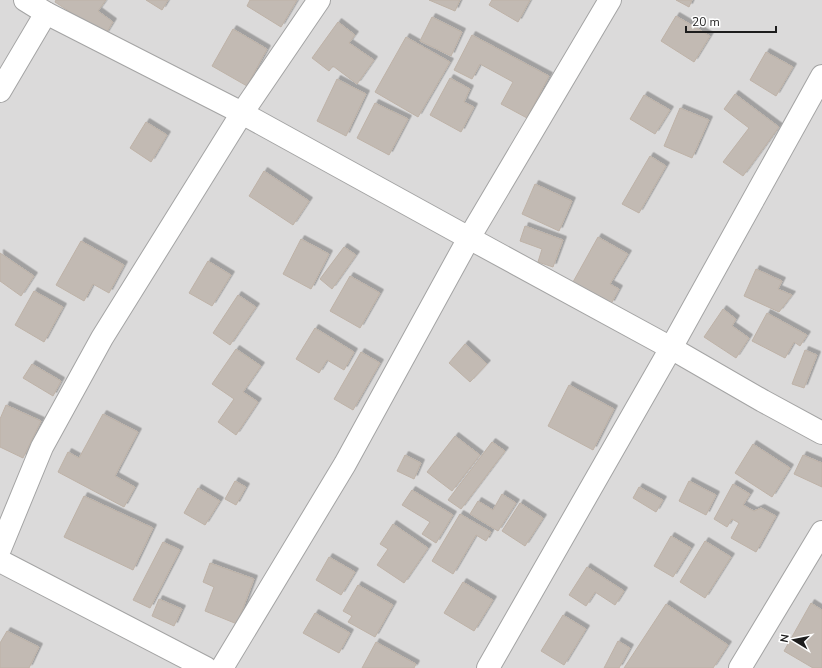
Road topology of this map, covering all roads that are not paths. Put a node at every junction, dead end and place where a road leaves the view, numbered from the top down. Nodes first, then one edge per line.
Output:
1 (25, 0) edge
2 (320, 0) edge
3 (610, 0) edge
4 (46, 13) junction
5 (822, 76) edge
6 (0, 91) edge
7 (242, 113) junction
8 (469, 238) junction
9 (671, 348) junction
10 (822, 432) edge
11 (822, 532) edge
12 (0, 549) edge
13 (0, 561) edge
14 (206, 668) edge
15 (222, 668) edge
16 (488, 668) edge
17 (740, 668) edge

1 - 4 street
2 - 7 street
3 - 8 street
4 - 6 street
4 - 7 street
5 - 9 street
7 - 8 street
7 - 12 street
8 - 9 street
8 - 15 street
9 - 10 street
9 - 16 street
11 - 17 street
13 - 14 street

